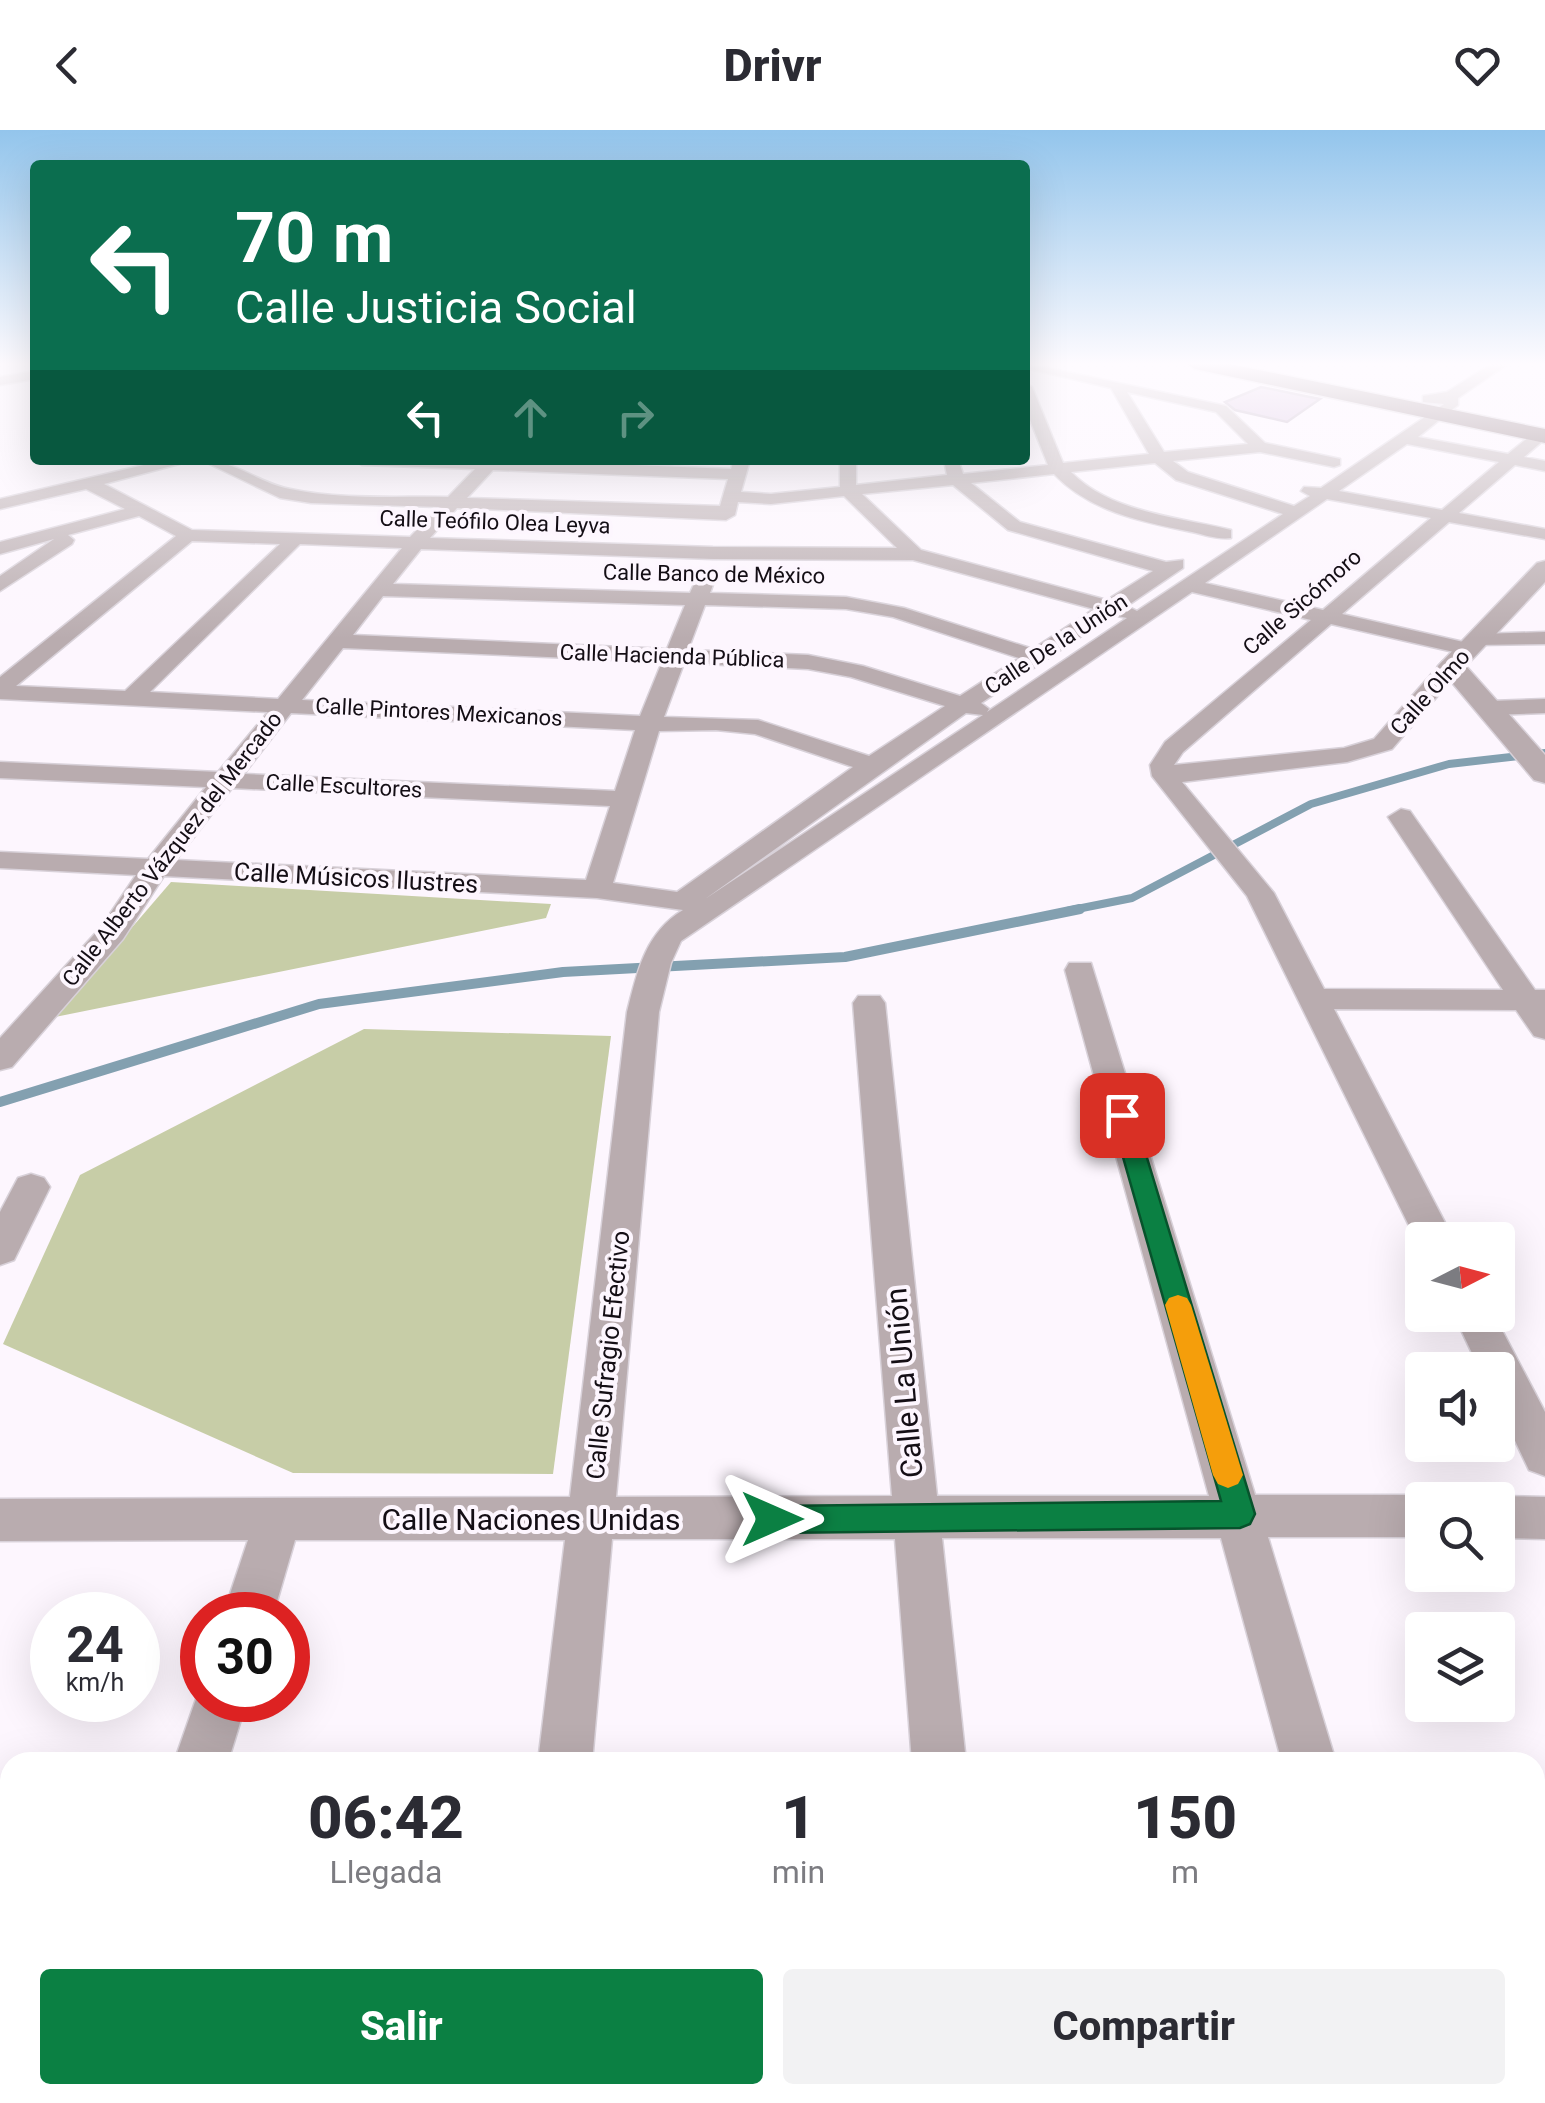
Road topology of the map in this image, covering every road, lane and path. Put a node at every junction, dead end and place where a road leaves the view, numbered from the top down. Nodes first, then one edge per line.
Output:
1 (1053, 455) edge
2 (1157, 455) edge
3 (1186, 455) edge
4 (1300, 455) edge
5 (1346, 455) edge
6 (1379, 455) edge
7 (1494, 455) edge
8 (1515, 455) edge
9 (1159, 458) junction
10 (1511, 458) junction
11 (1334, 462) junction
12 (165, 465) edge
13 (221, 465) edge
14 (492, 465) edge
15 (639, 465) edge
16 (848, 465) edge
17 (1545, 466) edge
18 (741, 467) edge
19 (1058, 468) junction
20 (954, 470) edge
21 (88, 483) junction
22 (848, 491) junction
23 (1322, 493) junction
24 (1289, 502) junction
25 (451, 503) junction
26 (0, 504) edge
27 (730, 505) junction
28 (139, 511) junction
29 (1443, 515) junction
30 (84, 526) junction
31 (1225, 534) junction
32 (1545, 534) edge
33 (188, 535) junction
34 (296, 538) junction
35 (418, 541) junction
36 (0, 548) edge
37 (713, 553) junction
38 (914, 554) junction
39 (1168, 569) junction
40 (1543, 573) edge
41 (0, 585) edge
42 (1187, 585) junction
43 (381, 590) junction
44 (698, 599) junction
45 (1112, 608) junction
46 (1324, 616) junction
47 (1142, 617) junction
48 (1545, 638) edge
49 (338, 642) junction
50 (1466, 652) junction
51 (678, 657) junction
52 (1037, 657) junction
53 (0, 690) edge
54 (133, 696) junction
55 (288, 704) junction
56 (963, 704) junction
57 (1534, 707) edge
58 (1490, 708) junction
59 (997, 716) junction
60 (1545, 720) edge
61 (649, 724) junction
62 (872, 765) junction
63 (0, 770) edge
64 (1545, 774) edge
65 (1166, 776) junction
66 (225, 781) junction
67 (627, 799) junction
68 (1400, 817) dead end
69 (0, 860) edge
70 (154, 868) junction
71 (597, 889) junction
72 (693, 909) junction
73 (659, 948) joint
74 (1080, 970) dead end
75 (1313, 999) junction
76 (1535, 1000) edge
77 (869, 1003) dead end
78 (1545, 1030) edge
79 (0, 1060) edge
80 (31, 1187) dead end
81 (1427, 1222) edge
82 (0, 1250) edge
83 (1483, 1332) edge
84 (1545, 1456) edge
85 (1240, 1514) junction
86 (1405, 1516) edge
87 (1515, 1517) edge
88 (1545, 1518) edge
89 (916, 1519) junction
90 (0, 1520) edge
91 (278, 1520) junction
92 (591, 1520) junction
93 (255, 1592) edge
94 (214, 1722) edge
95 (205, 1752) edge
96 (566, 1752) edge
97 (937, 1752) edge
98 (1306, 1752) edge

1 - 19 street
2 - 9 street
3 - 9 street
4 - 11 street
5 - 11 street, Calle De la Unión
6 - 23 street, Calle De la Unión
7 - 10 street
8 - 10 street, Calle Sicómoro
9 - 19 street
9 - 24 street
10 - 17 street
10 - 29 street, Calle Sicómoro
11 - 24 street, Calle De la Unión
12 - 21 street
13 - 25 street
14 - 25 street, Calle Alberto Vázquez del Mercado
15 - 18 street
16 - 22 street
18 - 27 street
19 - 20 street
19 - 31 street
20 - 22 street
20 - 39 street
21 - 26 street
21 - 28 street, Calle Teófilo Olea Leyva
22 - 27 street
22 - 38 street
23 - 24 street, Calle De la Unión
23 - 29 street
24 - 31 street, Calle De la Unión
24 - 42 street, Calle De la Unión
25 - 27 street
25 - 35 street, Calle Alberto Vázquez del Mercado
27 - 37 street
28 - 30 street
28 - 33 street, Calle Teófilo Olea Leyva
29 - 32 street
29 - 46 street, Calle Sicómoro
30 - 36 street
30 - 41 street
31 - 39 street, Calle De la Unión
33 - 34 street, Calle Teófilo Olea Leyva
33 - 53 street
34 - 35 street, Calle Teófilo Olea Leyva
34 - 54 street
35 - 37 street, Calle Teófilo Olea Leyva
35 - 43 street, Calle Alberto Vázquez del Mercado
37 - 38 street, Calle Teófilo Olea Leyva
37 - 44 street
38 - 45 street
39 - 45 street, Calle De la Unión
40 - 50 street, Calle Olmo
42 - 46 street
42 - 47 street, Calle De la Unión
43 - 44 street, Calle Banco de México
43 - 49 street, Calle Alberto Vázquez del Mercado
44 - 51 street
44 - 52 street, Calle Banco de México
45 - 47 street
45 - 52 street, Calle De la Unión
46 - 50 street
46 - 65 street, Calle Sicómoro
47 - 59 street, Calle De la Unión
48 - 50 street
49 - 51 street, Calle Hacienda Pública
49 - 55 street, Calle Alberto Vázquez del Mercado
50 - 58 street
50 - 65 street, Calle Olmo
51 - 56 street, Calle Hacienda Pública
51 - 61 street
52 - 56 street, Calle De la Unión
53 - 54 street, Calle Pintores Mexicanos
54 - 55 street, Calle Pintores Mexicanos
55 - 61 street, Calle Pintores Mexicanos
55 - 66 street, Calle Alberto Vázquez del Mercado
56 - 59 street, Calle Hacienda Pública
56 - 62 street, Calle De la Unión
57 - 58 street
57 - 60 street
58 - 64 street
59 - 72 street, Calle De la Unión
61 - 62 street, Calle Pintores Mexicanos
61 - 67 street
62 - 72 street, Calle De la Unión
63 - 66 street, Calle Escultores
65 - 75 street
66 - 67 street, Calle Escultores
66 - 70 street, Calle Alberto Vázquez del Mercado
67 - 71 street
68 - 76 street
69 - 70 street, Calle Músicos Ilustres
70 - 71 street, Calle Músicos Ilustres
70 - 79 street, Calle Alberto Vázquez del Mercado
71 - 72 street, Calle Músicos Ilustres
72 - 73 street, Calle De la Unión
73 - 92 street, Calle Sufragio Efectivo
74 - 85 street
75 - 76 street
75 - 81 street
76 - 78 street
77 - 89 street, Calle La Unión
80 - 82 street
83 - 84 street
85 - 86 street, Calle Naciones Unidas
85 - 89 street, Calle Naciones Unidas
85 - 98 street
87 - 88 street
89 - 92 street, Calle Naciones Unidas
89 - 97 street, Calle La Unión
90 - 91 street, Calle Naciones Unidas
91 - 92 street, Calle Naciones Unidas
91 - 93 street
92 - 96 street, Calle Sufragio Efectivo
94 - 95 street

